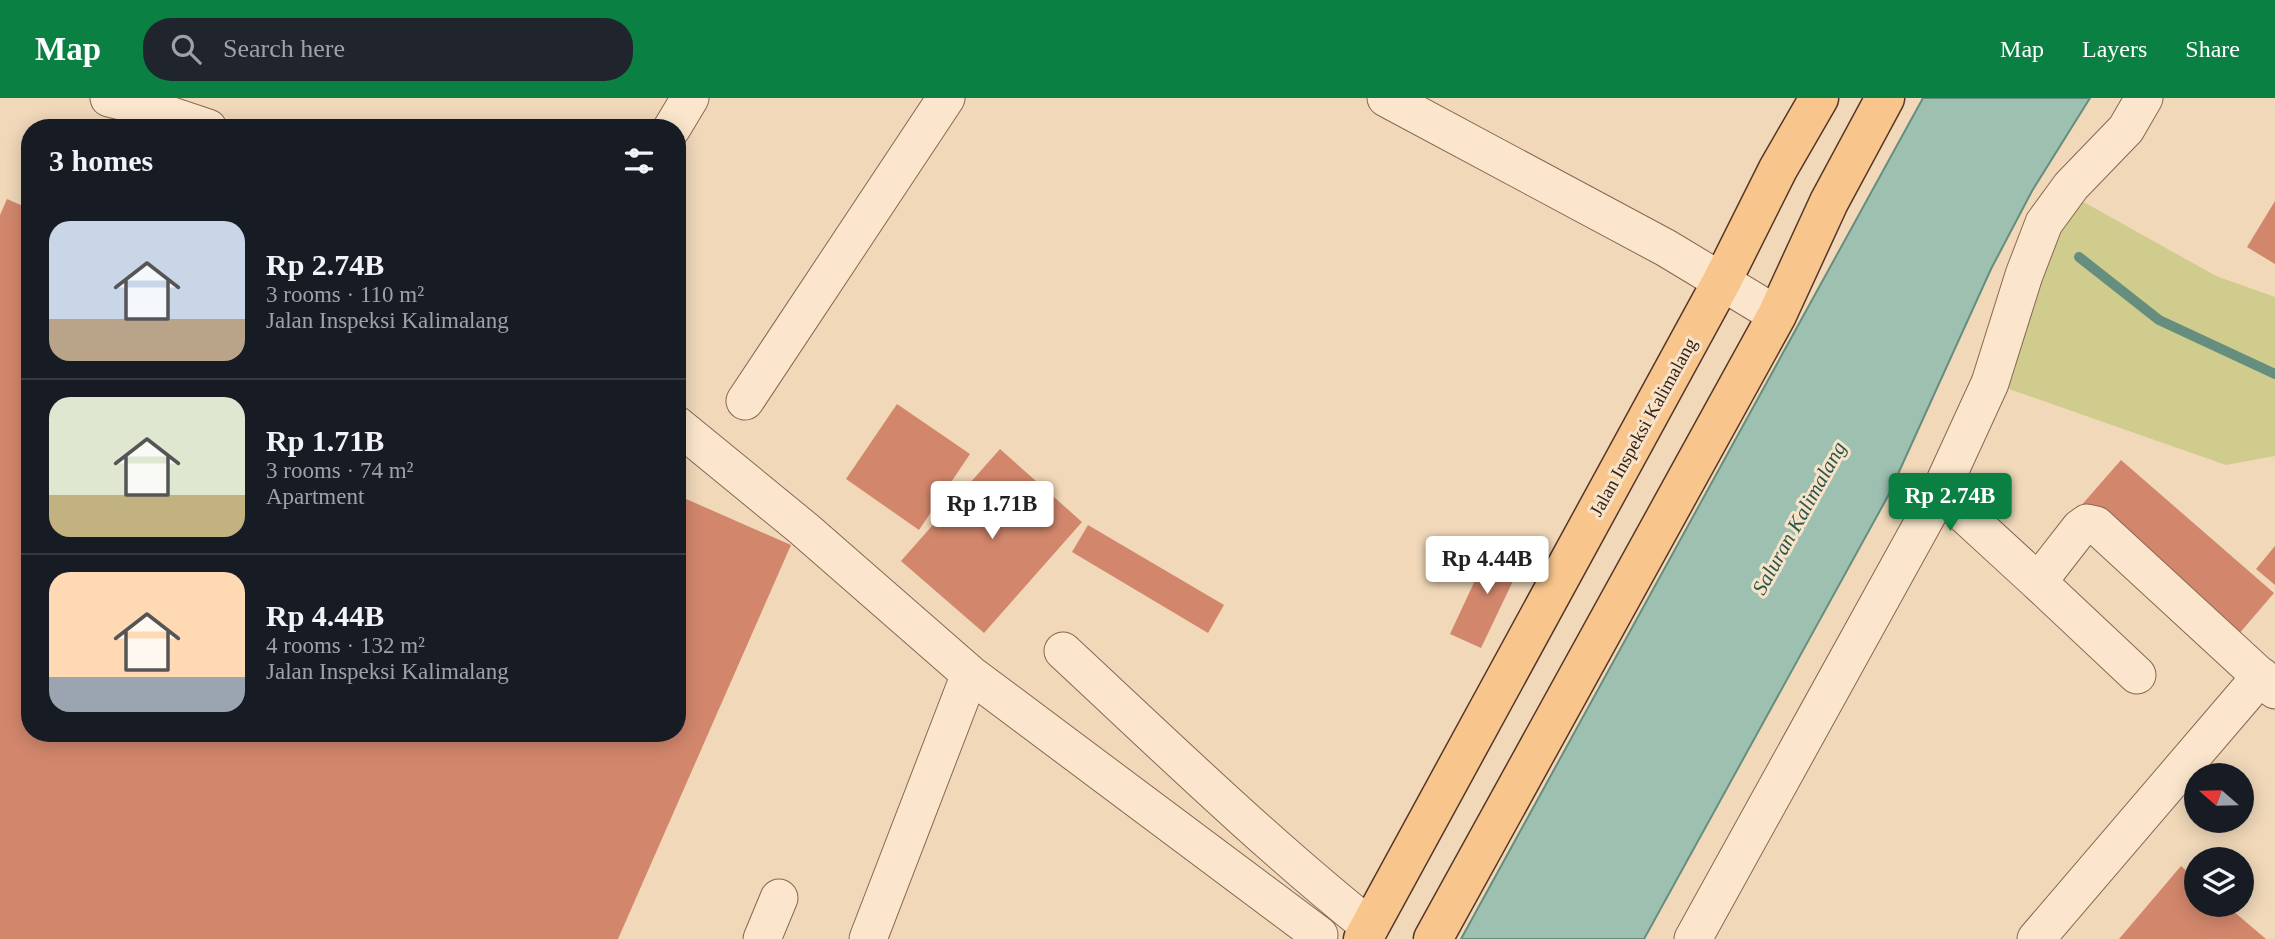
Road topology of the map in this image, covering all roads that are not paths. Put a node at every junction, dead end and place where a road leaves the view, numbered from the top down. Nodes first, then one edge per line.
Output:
1 (109, 98) edge
2 (690, 98) edge
3 (946, 98) edge
4 (1387, 98) edge
5 (1819, 98) edge
6 (1885, 98) edge
7 (2144, 98) edge
8 (181, 119) edge
9 (677, 119) edge
10 (1723, 281) junction
11 (1777, 315) junction
12 (745, 401) dead end
13 (686, 432) edge
14 (1940, 492) junction
15 (2038, 582) junction
16 (1063, 651) dead end
17 (970, 674) junction
18 (2137, 675) dead end
19 (2268, 683) edge
20 (779, 898) dead end
21 (1366, 933) edge
22 (762, 939) edge
23 (868, 939) edge
24 (1316, 939) edge
25 (1433, 939) edge
26 (1693, 939) edge
27 (2036, 939) edge

1 - 8 street
2 - 9 street
3 - 12 street
4 - 10 street
5 - 10 main road, Jalan Inspeksi Kalimalang
6 - 11 main road
7 - 14 street
10 - 11 street
10 - 21 main road, Jalan Inspeksi Kalimalang
11 - 25 main road
13 - 17 street
14 - 15 street
14 - 26 street
15 - 18 street
15 - 19 street
16 - 21 street
17 - 23 street
17 - 24 street
19 - 27 street
20 - 22 street

